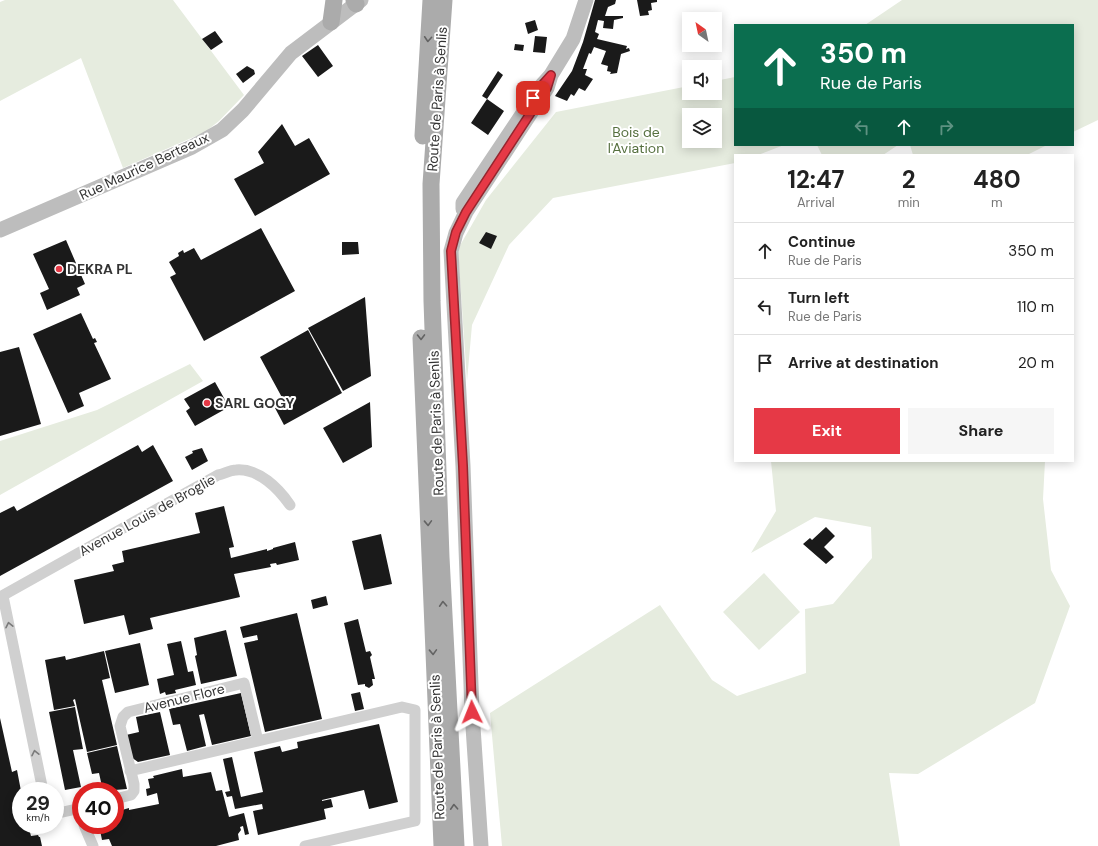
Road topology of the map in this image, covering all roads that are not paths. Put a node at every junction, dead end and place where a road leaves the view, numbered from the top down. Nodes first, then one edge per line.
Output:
1 (334, 0) edge
2 (431, 0) edge
3 (444, 0) edge
4 (586, 0) edge
5 (357, 1) edge
6 (331, 22) junction
7 (0, 230) edge
8 (290, 505) dead end
9 (1, 596) edge
10 (258, 741) junction
11 (130, 771) junction
12 (41, 782) edge
13 (124, 797) edge
14 (88, 834) edge
15 (93, 846) edge
16 (305, 846) edge
17 (442, 846) edge
18 (456, 846) edge
19 (481, 846) edge

1 - 6 main road
2 -> 17 main road, Route de Paris à Senlis
18 -> 3 main road, Route de Paris à Senlis
4 - 19 street
5 - 6 street, Rue Maurice Berteaux
6 - 7 street, Rue Maurice Berteaux
8 - 9 street, Avenue Louis de Broglie
12 -> 9 street
10 - 11 street
10 - 11 street, Avenue Flore
10 - 16 street
11 - 13 street, Avenue Flore
14 - 15 street

